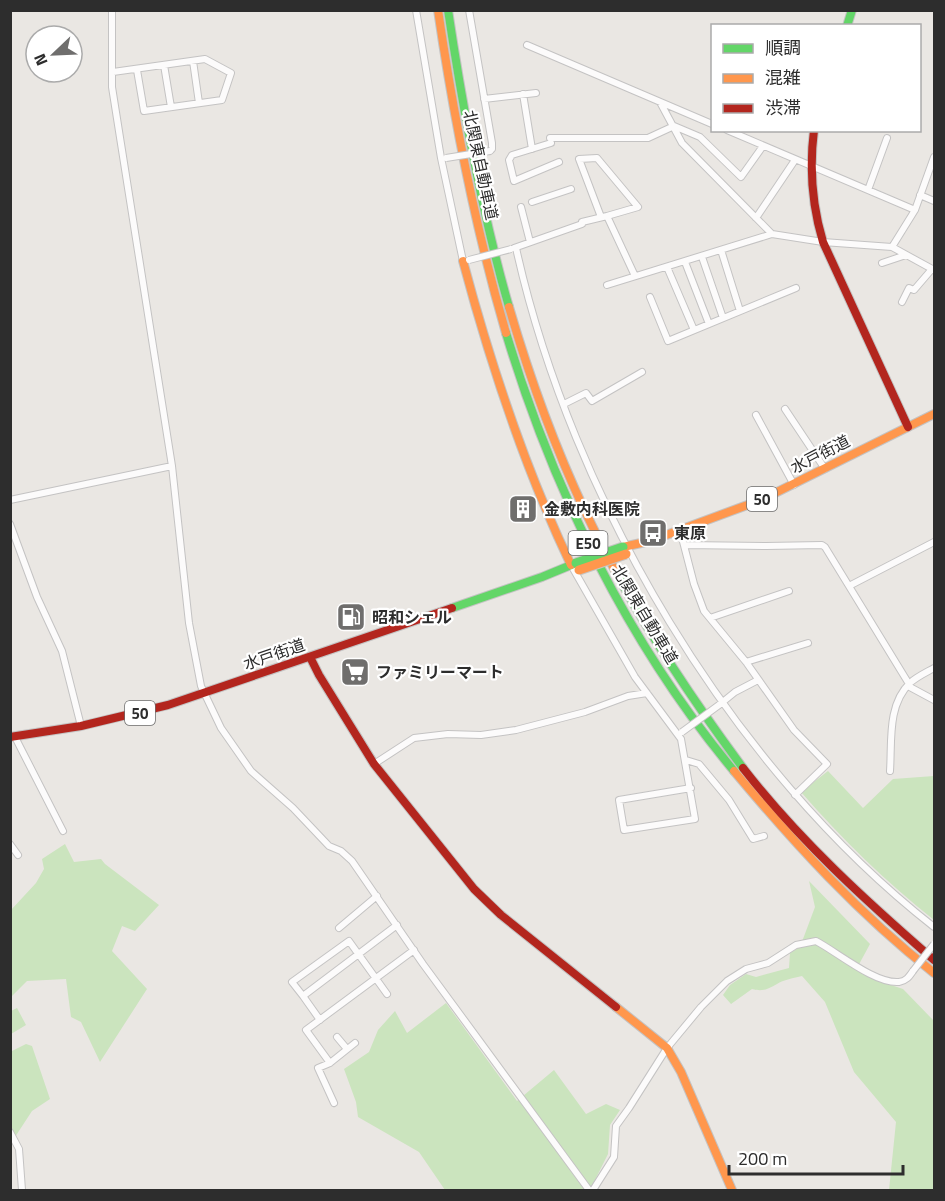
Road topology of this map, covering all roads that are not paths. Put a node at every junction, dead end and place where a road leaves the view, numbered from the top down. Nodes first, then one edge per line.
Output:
1 (112, 10) edge
2 (416, 10) edge
3 (438, 10) edge
4 (448, 10) edge
5 (469, 10) edge
6 (527, 45) dead end
7 (193, 61) junction
8 (164, 65) junction
9 (137, 70) junction
10 (113, 72) junction
11 (536, 93) dead end
12 (523, 94) junction
13 (484, 99) junction
14 (660, 102) junction
15 (199, 103) junction
16 (171, 107) junction
17 (711, 124) edge
18 (674, 126) junction
19 (732, 132) edge
20 (814, 132) edge
21 (888, 138) dead end
22 (763, 146) junction
23 (532, 149) junction
24 (934, 157) edge
25 (444, 158) junction
26 (795, 160) junction
27 (559, 162) dead end
28 (810, 166) junction
29 (571, 189) dead end
30 (868, 190) junction
31 (920, 195) junction
32 (934, 201) edge
33 (532, 202) dead end
34 (521, 207) dead end
35 (915, 210) junction
36 (604, 216) junction
37 (756, 218) junction
38 (772, 234) junction
39 (530, 242) junction
40 (823, 242) junction
41 (892, 247) junction
42 (514, 248) junction
43 (721, 250) junction
44 (906, 255) junction
45 (702, 257) junction
46 (466, 261) junction
47 (685, 262) junction
48 (882, 263) dead end
49 (667, 267) junction
50 (933, 269) edge
51 (635, 276) junction
52 (607, 285) dead end
53 (796, 288) dead end
54 (650, 297) dead end
55 (902, 302) dead end
56 (740, 311) junction
57 (723, 318) junction
58 (709, 324) junction
59 (694, 330) junction
60 (642, 372) dead end
61 (564, 404) junction
62 (785, 409) dead end
63 (934, 414) edge
64 (756, 415) dead end
65 (908, 427) junction
66 (172, 466) junction
67 (825, 469) junction
68 (794, 485) junction
69 (10, 500) edge
70 (10, 524) edge
71 (680, 530) junction
72 (934, 542) edge
73 (684, 545) junction
74 (627, 550) junction
75 (575, 567) junction
76 (849, 586) junction
77 (789, 591) dead end
78 (710, 618) junction
79 (808, 643) dead end
80 (310, 657) junction
81 (746, 662) junction
82 (934, 668) edge
83 (758, 680) junction
84 (909, 685) junction
85 (647, 693) junction
86 (203, 694) junction
87 (934, 700) edge
88 (720, 704) junction
89 (81, 726) junction
90 (680, 733) junction
91 (13, 737) edge
92 (686, 760) junction
93 (374, 764) junction
94 (890, 771) dead end
95 (691, 788) junction
96 (795, 795) junction
97 (63, 831) dead end
98 (764, 836) dead end
99 (10, 844) edge
100 (18, 855) dead end
101 (377, 896) junction
102 (397, 925) junction
103 (339, 927) dead end
104 (934, 927) edge
105 (934, 944) edge
106 (414, 950) junction
107 (358, 954) junction
108 (934, 960) edge
109 (934, 973) edge
110 (376, 978) junction
111 (387, 994) dead end
112 (303, 996) junction
113 (320, 1020) junction
114 (337, 1037) dead end
115 (355, 1043) dead end
116 (668, 1047) junction
117 (347, 1049) junction
118 (330, 1063) junction
119 (334, 1103) dead end
120 (10, 1132) edge
121 (22, 1191) edge
122 (591, 1191) edge
123 (732, 1191) edge

1 - 10 street
2 - 25 street
3 - 109 main road, 北関東自動車道 / E50
4 - 108 main road, 北関東自動車道 / E50
5 - 13 street
6 - 14 street
7 - 8 street
7 - 15 street
7 - 15 street
8 - 9 street
8 - 16 street
9 - 10 street
9 - 16 street
10 - 66 street
11 - 12 street
12 - 13 street
12 - 23 street
13 - 25 street, bridge
14 - 17 street
14 - 18 street
15 - 16 street
18 - 22 street
18 - 23 street
18 - 37 street
19 - 22 street
20 - 28 main road
21 - 30 street
22 - 26 street
23 - 27 street
24 - 31 street
25 - 46 street
26 - 28 street
26 - 37 street
28 - 30 street
28 - 40 main road
29 - 33 street
30 - 35 street
31 - 32 street
31 - 35 street
34 - 39 street
35 - 41 street
36 - 36 street
36 - 39 street
36 - 51 street
37 - 38 street
38 - 40 street
38 - 43 street
39 - 42 street
40 - 41 street
40 - 65 main road
41 - 44 street
42 - 46 street, bridge
42 - 61 street
43 - 45 street
43 - 56 street
44 - 48 street
44 - 50 street
45 - 47 street
45 - 57 street
46 - 75 main road
47 - 49 street
47 - 58 street
49 - 51 street
49 - 59 street
50 - 55 street
51 - 52 street
53 - 56 street
54 - 59 street
56 - 57 street
57 - 58 street
58 - 59 street
60 - 61 street
61 - 74 street
62 - 67 street
63 - 65 main road, 水戸街道 / 50
64 - 68 street
65 - 67 main road, 水戸街道 / 50
66 - 69 street
66 - 86 street
67 - 68 main road, 水戸街道 / 50
68 - 71 main road, 水戸街道 / 50
70 - 89 street
71 - 73 street
71 - 74 main road, 水戸街道 / 50
72 - 76 street
73 - 76 street
73 - 78 street
74 - 75 main road, 水戸街道 / 50, bridge
74 - 88 street
75 - 80 main road, 水戸街道 / 50
75 - 85 street
76 - 84 street
77 - 78 street
78 - 81 street
79 - 81 street
80 - 86 main road, 水戸街道 / 50
80 - 93 main road
81 - 83 street
82 - 84 street
83 - 88 street
83 - 96 street
84 - 87 street
84 - 94 street
85 - 90 street
85 - 93 street
86 - 89 main road, 水戸街道 / 50
86 - 101 street
88 - 90 street, bridge
88 - 96 street
89 - 91 main road, 水戸街道 / 50
90 - 92 street
91 - 97 street
92 - 95 street
92 - 98 street
93 - 116 main road
95 - 95 street
96 - 104 street
99 - 100 street
101 - 102 street
101 - 103 street
102 - 106 street
102 - 107 street
105 - 116 street, bridge
106 - 110 street
106 - 122 street
107 - 110 street
107 - 112 street
107 - 112 street
110 - 111 street
110 - 113 street
112 - 113 street
113 - 118 street
114 - 117 street
115 - 117 street
116 - 122 street
116 - 123 main road
117 - 118 street
118 - 119 street
120 - 121 street

